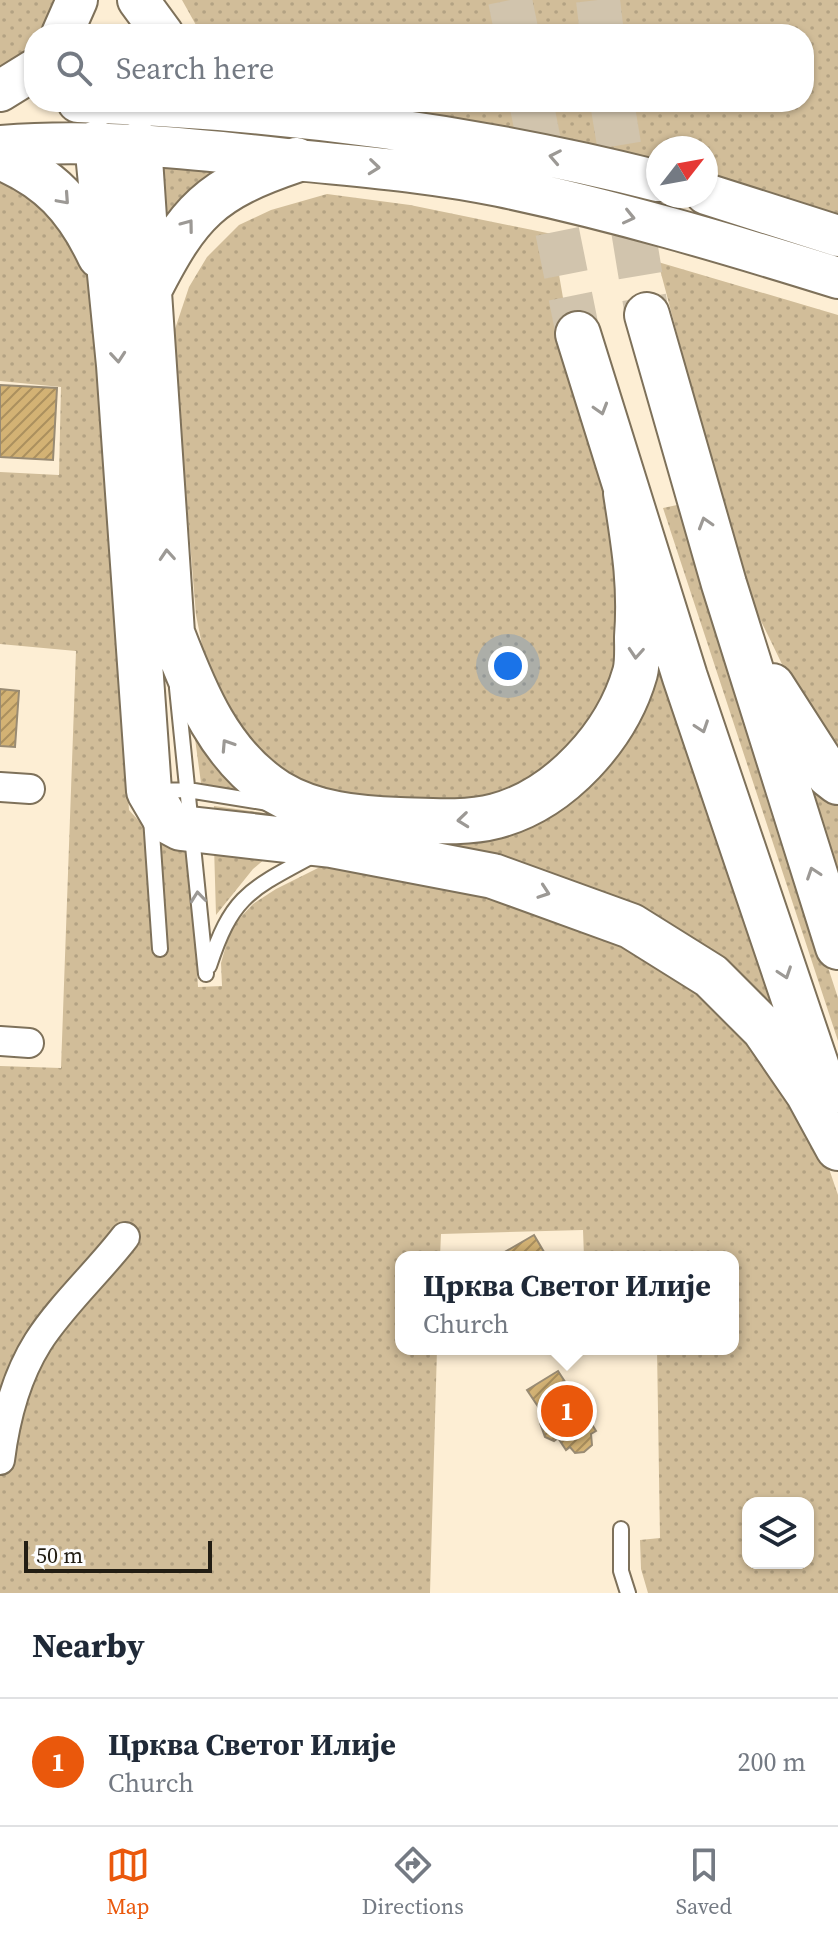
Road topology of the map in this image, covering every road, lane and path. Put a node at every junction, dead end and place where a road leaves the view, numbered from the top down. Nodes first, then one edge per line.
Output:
1 (77, 0) edge
2 (89, 0) edge
3 (126, 0) edge
4 (138, 0) edge
5 (66, 24) edge
6 (90, 24) edge
7 (128, 24) edge
8 (156, 24) edge
9 (24, 76) edge
10 (0, 91) edge
11 (24, 103) edge
12 (0, 104) edge
13 (211, 112) edge
14 (286, 112) edge
15 (115, 117) edge
16 (0, 146) edge
17 (0, 157) edge
18 (296, 160) junction
19 (646, 178) edge
20 (718, 198) edge
21 (838, 236) edge
22 (838, 278) edge
23 (129, 285) junction
24 (647, 315) tunnel mouth
25 (578, 334) tunnel mouth
26 (626, 493) junction
27 (728, 597) junction
28 (172, 633) junction
29 (838, 782) edge
30 (0, 787) edge
31 (30, 789) dead end
32 (176, 804) junction
33 (328, 829) junction
34 (838, 947) edge
35 (160, 949) dead end
36 (0, 1041) edge
37 (29, 1043) dead end
38 (838, 1126) edge
39 (838, 1148) edge
40 (125, 1237) dead end
41 (0, 1460) edge
42 (621, 1529) dead end
43 (628, 1593) edge

1 - 5 street
2 - 6 street
3 - 7 street
4 - 8 street
9 - 10 street
11 - 12 street
13 - 15 street
19 -> 14 street
15 - 16 street
15 - 18 street
15 - 23 highway
17 -> 23 highway
18 -> 22 street
23 -> 18 highway
20 - 21 street
28 -> 23 highway
23 -> 32 highway
27 -> 24 highway
25 -> 26 highway
26 -> 33 highway
26 -> 38 highway
27 - 29 highway
34 -> 27 highway
28 - 32 lane
33 -> 28 highway
30 - 31 street
32 - 33 highway
33 -> 32 lane
32 - 35 lane
33 -> 39 highway
36 - 37 street
40 - 41 street
42 - 43 lane

